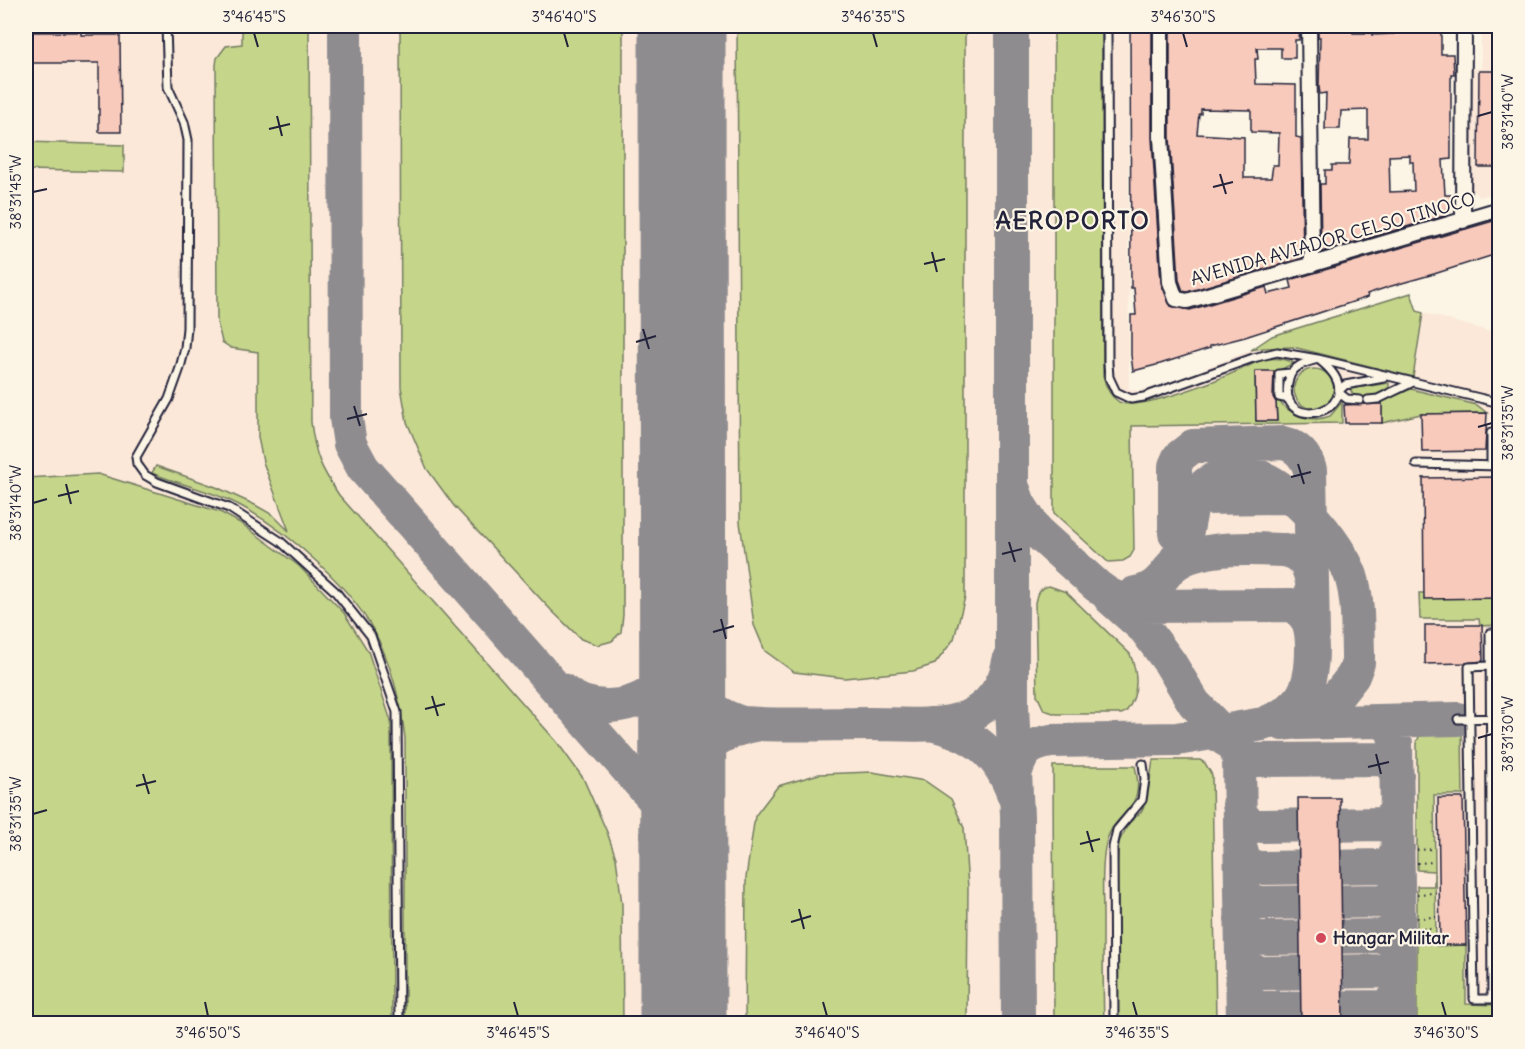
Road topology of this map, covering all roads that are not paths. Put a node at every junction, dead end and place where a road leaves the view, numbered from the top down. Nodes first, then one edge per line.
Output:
1 (166, 26) edge
2 (1107, 26) edge
3 (1161, 26) edge
4 (1309, 26) edge
5 (1464, 26) edge
6 (1500, 209) edge
7 (1463, 221) junction
8 (1312, 265) junction
9 (1318, 359) junction
10 (1389, 377) junction
11 (1411, 382) junction
12 (1338, 392) junction
13 (1500, 403) edge
14 (1491, 433) dead end
15 (1416, 464) dead end
16 (1491, 465) junction
17 (1500, 466) edge
18 (1500, 633) edge
19 (1490, 666) junction
20 (1500, 718) edge
21 (1458, 719) dead end
22 (1470, 719) junction
23 (1490, 719) junction
24 (1143, 764) dead end
25 (1491, 772) junction
26 (1500, 772) edge
27 (1496, 999) edge
28 (399, 1023) edge
29 (1114, 1023) edge

1 - 28 lane
2 - 9 lane
3 - 8 street, AVENIDA AVIADOR CELSO TINOCO
4 - 8 street
5 - 7 street
6 - 7 street, AVENIDA AVIADOR CELSO TINOCO
7 - 8 street, AVENIDA AVIADOR CELSO TINOCO
9 - 10 lane
9 - 12 lane
9 - 12 lane
10 - 11 lane
10 - 12 lane
11 - 12 lane
11 - 13 lane
14 - 16 lane
15 - 16 lane
16 - 17 lane
18 - 19 lane
19 - 22 lane
19 - 23 lane
20 - 23 lane
21 - 22 lane
22 - 23 lane
22 - 27 lane
23 - 25 lane
24 - 29 lane
25 - 26 lane
25 - 27 lane

